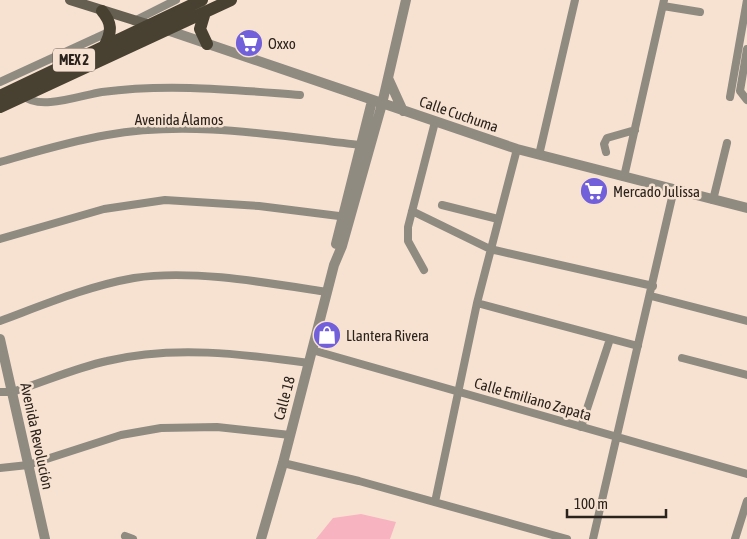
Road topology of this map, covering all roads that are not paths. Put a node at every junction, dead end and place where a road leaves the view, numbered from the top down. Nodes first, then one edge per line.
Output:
1 (70, 0) edge
2 (176, 0) edge
3 (231, 0) edge
4 (406, 0) edge
5 (575, 0) edge
6 (747, 0) edge
7 (663, 3) edge
8 (204, 6) edge
9 (102, 11) junction
10 (700, 12) dead end
11 (142, 24) junction
12 (167, 30) junction
13 (111, 31) junction
14 (740, 38) junction
15 (207, 44) junction
16 (747, 44) edge
17 (747, 49) edge
18 (108, 50) junction
19 (388, 78) junction
20 (0, 82) edge
21 (0, 96) edge
22 (24, 96) junction
23 (300, 96) dead end
24 (730, 97) dead end
25 (747, 100) edge
26 (377, 102) junction
27 (0, 108) edge
28 (403, 110) junction
29 (435, 122) junction
30 (635, 130) junction
31 (727, 144) dead end
32 (361, 145) junction
33 (517, 149) junction
34 (606, 152) dead end
35 (538, 155) junction
36 (0, 162) edge
37 (624, 177) junction
38 (674, 190) junction
39 (713, 200) junction
40 (442, 205) dead end
41 (747, 208) edge
42 (412, 211) junction
43 (346, 217) junction
44 (498, 219) junction
45 (0, 239) edge
46 (490, 249) junction
47 (424, 270) dead end
48 (653, 286) junction
49 (327, 292) junction
50 (651, 296) junction
51 (477, 303) junction
52 (0, 321) edge
53 (747, 321) edge
54 (0, 339) edge
55 (610, 339) junction
56 (638, 346) junction
57 (312, 350) junction
58 (682, 358) dead end
59 (309, 363) junction
60 (747, 375) edge
61 (0, 392) edge
62 (12, 392) junction
63 (458, 392) junction
64 (580, 427) junction
65 (290, 435) junction
66 (617, 438) junction
67 (283, 463) junction
68 (28, 465) junction
69 (0, 468) edge
70 (747, 474) edge
71 (747, 501) edge
72 (435, 502) junction
73 (125, 536) dead end
74 (45, 539) edge
75 (133, 539) edge
76 (261, 539) edge
77 (567, 539) edge
78 (593, 539) edge
79 (735, 539) edge

1 - 9 main road
2 - 11 street
3 - 8 main road, MEX 2
4 - 19 street, Calle 18
5 - 35 street
6 - 14 street
7 - 10 street
7 - 30 street
8 - 11 main road, MEX 2
8 - 12 main road, MEX 2
8 - 15 main road
9 - 11 main road
9 - 13 main road
11 - 12 main road
11 - 18 main road, MEX 2
12 - 15 street, Calle Cuchuma
12 - 18 main road, MEX 2
13 - 18 main road
13 - 20 street
14 - 16 street
14 - 24 street
15 - 26 street, Calle Cuchuma
17 - 25 street
18 - 21 main road, MEX 2
18 - 22 main road, MEX 2
19 - 26 street, Calle 18
19 - 28 street
22 - 23 street
22 - 27 main road, MEX 2
26 - 28 street, Calle Cuchuma
26 - 32 street, Calle 18
26 - 43 street, Calle 18
28 - 29 street, Calle Cuchuma
29 - 33 street, Calle Cuchuma
29 - 42 street
30 - 34 street
30 - 37 street
31 - 39 street
32 - 36 street, Avenida Álamos
32 - 43 street, Calle 18
33 - 35 street, Calle Cuchuma
33 - 44 street
35 - 37 street, Calle Cuchuma
37 - 38 street, Calle Cuchuma
38 - 39 street, Calle Cuchuma
38 - 48 street
39 - 41 street, Calle Cuchuma
40 - 44 street
42 - 46 street
42 - 47 street
43 - 45 street
43 - 49 street, Calle 18
44 - 46 street
46 - 48 street
46 - 51 street
48 - 50 street
49 - 52 street
49 - 57 street, Calle 18
50 - 53 street
50 - 56 street
51 - 55 street
51 - 63 street
54 - 62 street, Avenida Revolución
55 - 56 street
55 - 64 street
56 - 66 street
57 - 59 street, Calle 18
57 - 63 street, Calle Emiliano Zapata
58 - 60 street
59 - 62 street
59 - 65 street, Calle 18
61 - 62 street
62 - 68 street, Avenida Revolución
63 - 64 street, Calle Emiliano Zapata
63 - 72 street
64 - 66 street, Calle Emiliano Zapata
65 - 67 street, Calle 18
65 - 68 street
66 - 70 street, Calle Emiliano Zapata
66 - 78 street
67 - 72 street
67 - 76 street, Calle 18
68 - 69 street
68 - 74 street, Avenida Revolución
71 - 79 street
72 - 77 street
73 - 75 street

